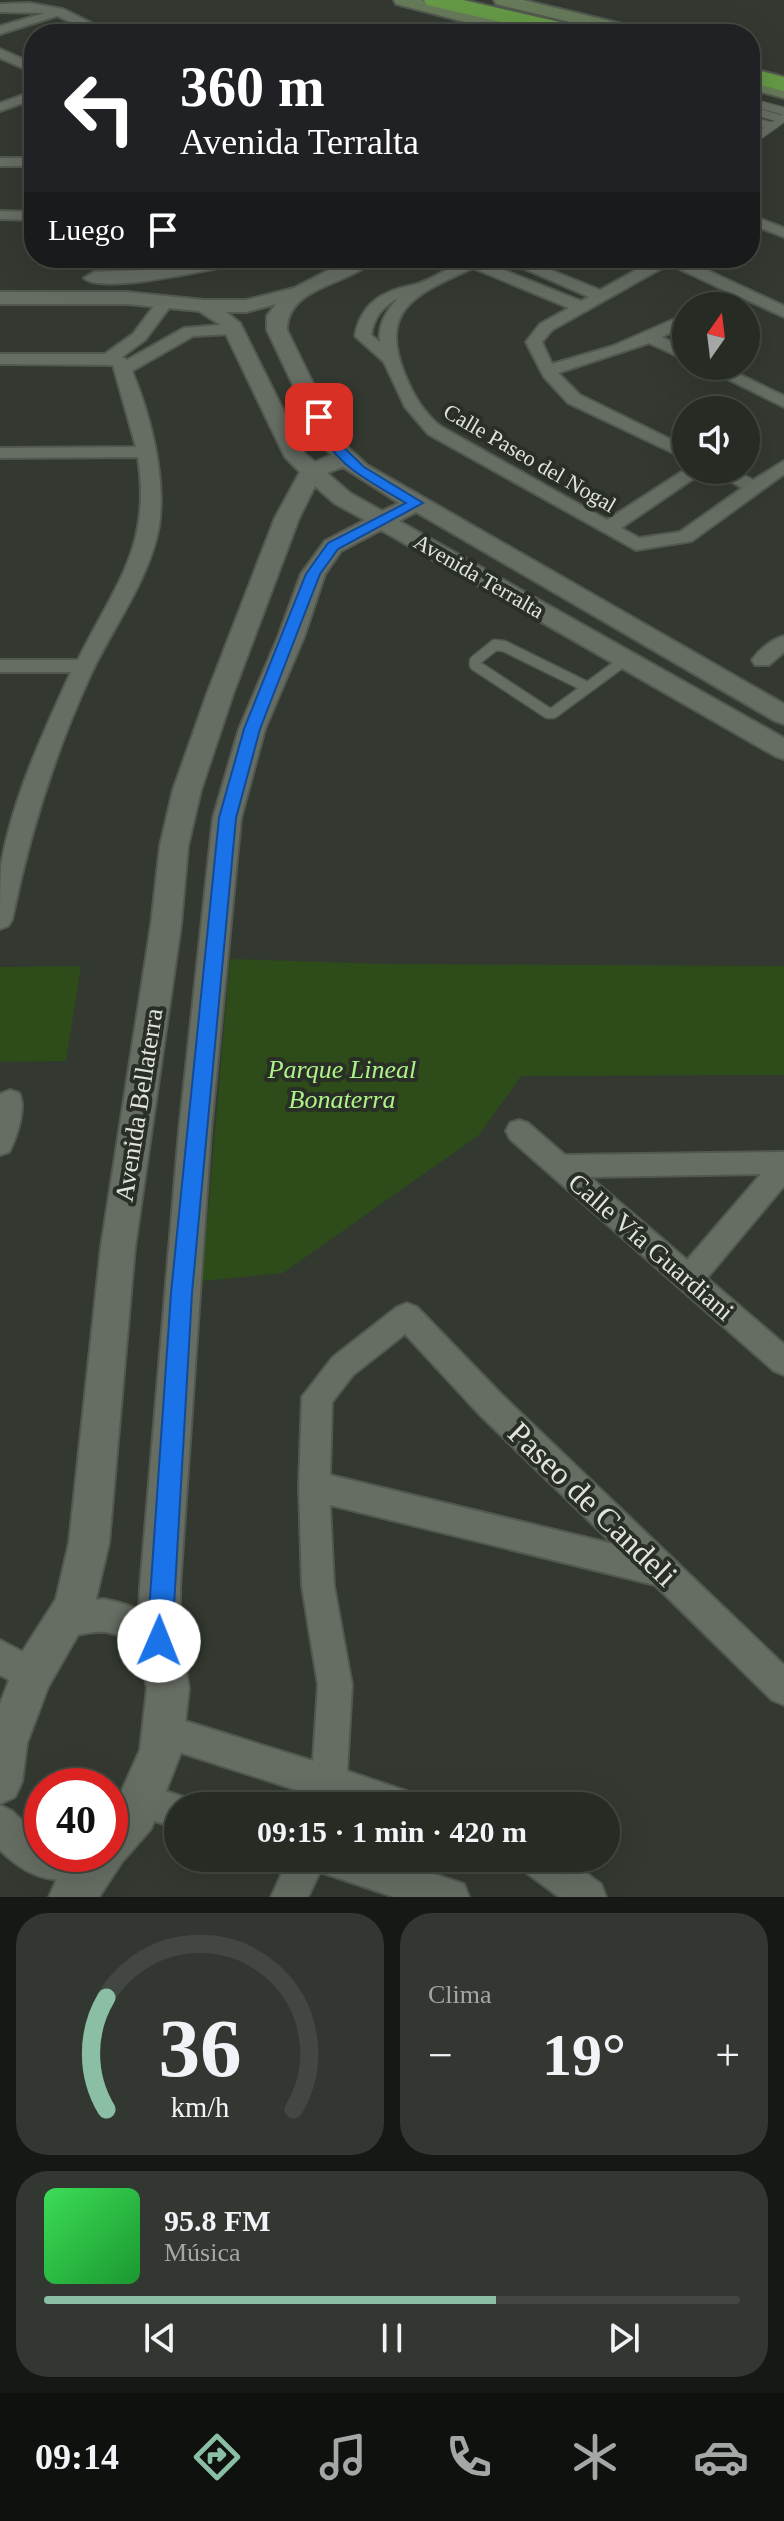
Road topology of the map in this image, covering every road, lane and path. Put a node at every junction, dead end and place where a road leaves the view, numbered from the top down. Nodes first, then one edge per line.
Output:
1 (476, 0) edge
2 (502, 0) edge
3 (416, 1) edge
4 (0, 8) edge
5 (59, 12) junction
6 (86, 24) edge
7 (496, 24) edge
8 (532, 24) edge
9 (575, 24) edge
10 (600, 24) edge
11 (0, 30) edge
12 (0, 53) edge
13 (760, 62) edge
14 (24, 64) edge
15 (784, 68) edge
16 (24, 99) edge
17 (760, 106) edge
18 (0, 107) edge
19 (760, 112) edge
20 (23, 113) dead end
21 (0, 114) edge
22 (783, 116) edge
23 (760, 123) edge
24 (772, 126) junction
25 (760, 132) edge
26 (763, 133) junction
27 (760, 134) edge
28 (0, 162) edge
29 (24, 162) edge
30 (0, 215) edge
31 (24, 216) edge
32 (760, 223) edge
33 (784, 233) edge
34 (175, 268) edge
35 (328, 268) edge
36 (347, 268) edge
37 (458, 268) edge
38 (491, 268) edge
39 (532, 268) edge
40 (651, 268) edge
41 (691, 268) edge
42 (155, 275) junction
43 (80, 278) dead end
44 (326, 279) junction
45 (738, 290) junction
46 (734, 292) edge
47 (295, 294) junction
48 (601, 296) junction
49 (0, 298) edge
50 (162, 300) junction
51 (204, 306) junction
52 (581, 307) junction
53 (784, 312) edge
54 (672, 327) edge
55 (145, 329) junction
56 (232, 329) junction
57 (176, 338) junction
58 (651, 338) junction
59 (672, 348) edge
60 (0, 359) edge
61 (117, 363) junction
62 (549, 370) junction
63 (738, 380) edge
64 (784, 402) edge
65 (672, 447) edge
66 (145, 452) junction
67 (0, 453) edge
68 (346, 457) junction
69 (784, 466) edge
70 (311, 472) junction
71 (676, 484) edge
72 (748, 484) edge
73 (754, 487) junction
74 (416, 503) junction
75 (381, 519) junction
76 (608, 528) junction
77 (784, 642) edge
78 (625, 660) junction
79 (762, 660) dead end
80 (0, 666) edge
81 (84, 666) junction
82 (587, 687) junction
83 (784, 715) edge
84 (784, 750) edge
85 (7, 847) edge
86 (0, 920) edge
87 (10, 1100) dead end
88 (519, 1131) dead end
89 (0, 1144) edge
90 (784, 1165) edge
91 (557, 1166) junction
92 (688, 1280) junction
93 (784, 1362) edge
94 (314, 1486) junction
95 (663, 1571) junction
96 (67, 1621) junction
97 (159, 1641) junction
98 (0, 1657) edge
99 (32, 1675) junction
100 (784, 1688) edge
101 (163, 1731) junction
102 (3, 1742) edge
103 (0, 1782) edge
104 (321, 1792) edge
105 (326, 1792) edge
106 (141, 1800) junction
107 (164, 1807) edge
108 (128, 1822) edge
109 (0, 1823) edge
110 (24, 1850) edge
111 (88, 1872) edge
112 (301, 1872) edge
113 (372, 1872) edge
114 (555, 1872) edge
115 (72, 1897) edge
116 (289, 1897) edge
117 (451, 1897) edge
118 (588, 1897) edge

1 - 9 highway
2 - 10 main road
3 - 7 main road
3 - 8 highway
4 - 5 street
5 - 6 street
5 - 11 street
12 - 14 street
13 - 15 main road
16 - 18 street
17 - 22 lane
19 - 22 lane
20 - 21 street
22 - 24 lane
23 - 24 lane
24 - 26 lane
25 - 26 lane
26 - 27 lane
28 - 29 street
30 - 31 street
32 - 33 street
34 - 42 street
35 - 44 street
36 - 44 street
37 - 76 street, Calle Paseo del Nogal
38 - 52 street
39 - 48 street
40 - 48 street
41 - 45 street
42 - 43 street
42 - 50 street
44 - 47 street
45 - 46 street
45 - 53 street
47 - 51 street
47 - 68 street, Avenida Terralta
48 - 52 street
49 - 50 street
50 - 51 street
50 - 55 street
51 - 56 street, Avenida Terralta
52 - 62 street
54 - 58 street
55 - 57 street
55 - 61 street
56 - 57 street
56 - 70 street, Avenida Terralta
57 - 61 street
58 - 59 street
58 - 62 street
60 - 61 street
61 - 66 street
62 - 65 street
63 - 64 street
66 - 67 street
66 - 81 street
68 - 70 street
68 - 74 street, Avenida Terralta
69 - 73 street
70 - 75 street, Avenida Terralta
70 - 96 street, Avenida Bellaterra
71 - 76 street
72 - 73 street
73 - 76 street, Calle Paseo del Nogal
74 - 75 street, Avenida Bellaterra
74 - 83 street, Avenida Terralta
75 - 78 street, Avenida Terralta
75 - 97 street, Avenida Bellaterra
77 - 79 street
78 - 82 lane
78 - 84 street, Avenida Terralta
80 - 81 street
81 - 85 street
82 - 82 lane
85 - 86 street
87 - 89 street
88 - 91 street, Calle Vía Guardiani
90 - 91 street
90 - 92 street
91 - 92 street, Calle Vía Guardiani
92 - 93 street, Calle Vía Guardiani
94 - 95 street
94 - 95 street, Paseo de Candeli
94 - 105 street
95 - 100 street, Paseo de Candeli
96 - 97 street
96 - 99 street, Avenida Bellaterra
97 - 101 street, Avenida Bellaterra
98 - 99 street
99 - 102 street, Avenida Bellaterra
101 - 104 street
101 - 106 street, Avenida Bellaterra
102 - 103 street, Avenida Bellaterra
106 - 107 street
106 - 108 street, Avenida Bellaterra
109 - 110 street
111 - 115 street
112 - 116 street
113 - 117 street
114 - 118 street

